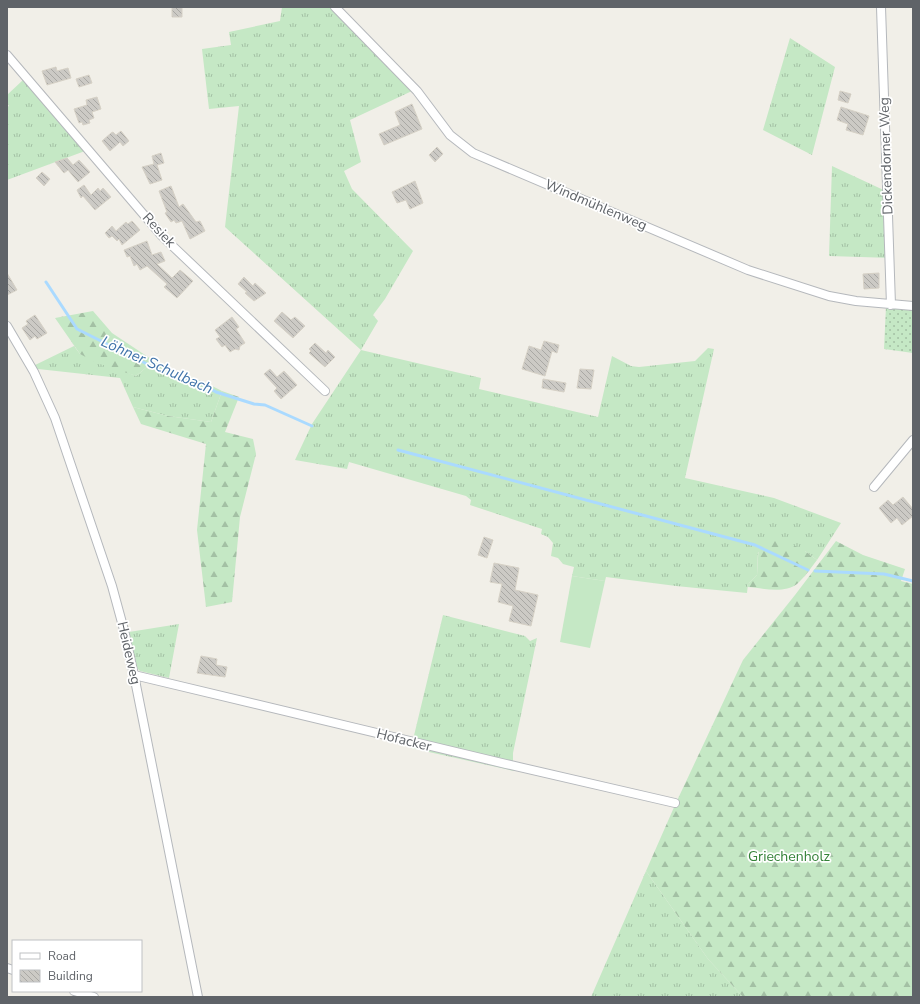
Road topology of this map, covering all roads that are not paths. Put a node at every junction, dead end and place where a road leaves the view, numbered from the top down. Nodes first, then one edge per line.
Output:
1 (335, 7) edge
2 (881, 7) edge
3 (7, 55) edge
4 (891, 305) junction
5 (913, 306) edge
6 (7, 326) edge
7 (325, 391) dead end
8 (913, 440) edge
9 (874, 487) dead end
10 (134, 675) junction
11 (675, 803) dead end
12 (77, 992) edge
13 (94, 997) edge
14 (198, 997) edge

1 - 4 street, Windmühlenweg
2 - 4 street, Dickendorner Weg
3 - 7 street, Resiek
4 - 5 street, Windmühlenweg
6 - 10 street, Heideweg
8 - 9 street
10 - 11 street, Hofacker
10 - 14 street, Heideweg
12 - 13 street

